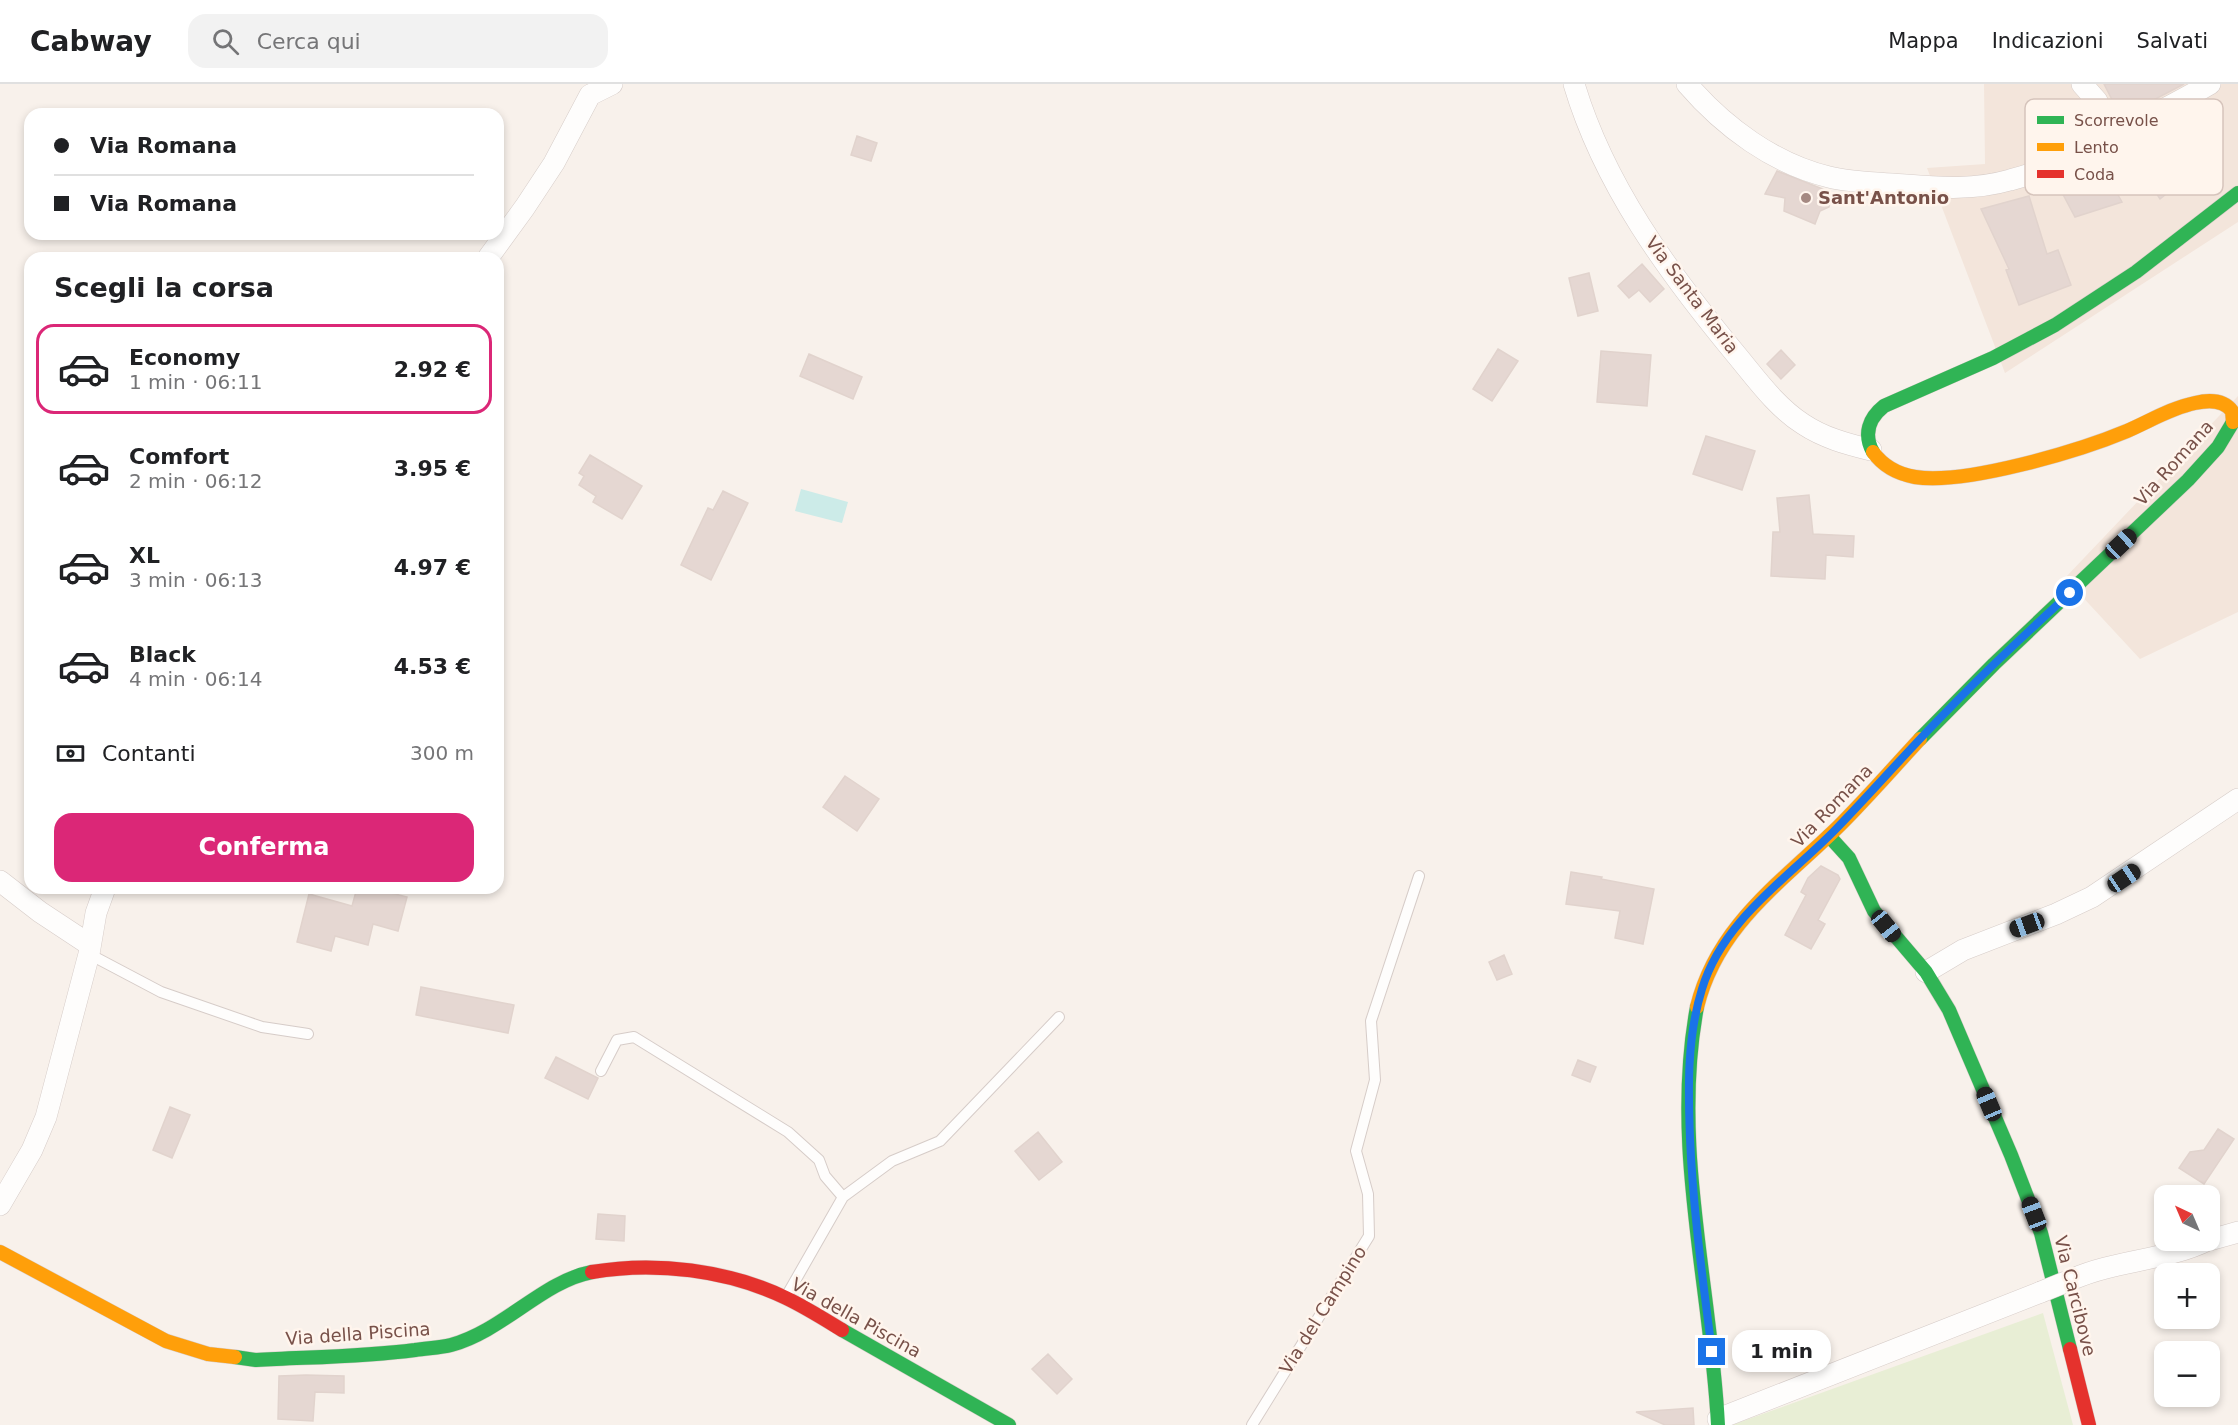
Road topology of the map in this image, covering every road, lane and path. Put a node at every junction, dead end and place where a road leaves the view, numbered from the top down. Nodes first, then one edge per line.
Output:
1 (612, 84) edge
2 (1574, 84) edge
3 (1687, 84) edge
4 (2082, 84) edge
5 (2210, 84) edge
6 (583, 89) edge
7 (2096, 99) edge
8 (2182, 99) edge
9 (2025, 175) edge
10 (2238, 193) edge
11 (504, 236) edge
12 (2238, 422) edge
13 (2223, 438) junction
14 (1871, 450) junction
15 (2238, 799) edge
16 (1829, 836) junction
17 (1419, 876) dead end
18 (0, 881) edge
19 (103, 894) edge
20 (90, 950) junction
21 (1926, 972) junction
22 (1059, 1017) dead end
23 (308, 1034) dead end
24 (601, 1071) dead end
25 (843, 1197) junction
26 (0, 1205) edge
27 (2238, 1232) edge
28 (2220, 1237) edge
29 (2184, 1251) edge
30 (0, 1252) edge
31 (786, 1298) junction
32 (1718, 1422) edge
33 (1009, 1425) edge
34 (1252, 1425) edge
35 (2089, 1425) edge

1 - 6 street
2 - 14 street, Via Santa Maria
3 - 9 street
4 - 7 street
5 - 8 street
6 - 11 street
10 - 14 street
12 - 13 street
13 - 14 street, Via Romana
13 - 16 street, Via Romana
15 - 21 street
16 - 21 street, Via Carcibove
16 - 32 street, Via Romana
17 - 34 lane, Via del Campino
18 - 20 street
19 - 20 street
20 - 23 lane
20 - 26 street
21 - 35 street, Via Carcibove
22 - 25 lane
24 - 25 lane
25 - 31 lane
27 - 28 street
29 - 32 street, bridge
30 - 31 street, Via della Piscina
31 - 33 street, Via della Piscina

